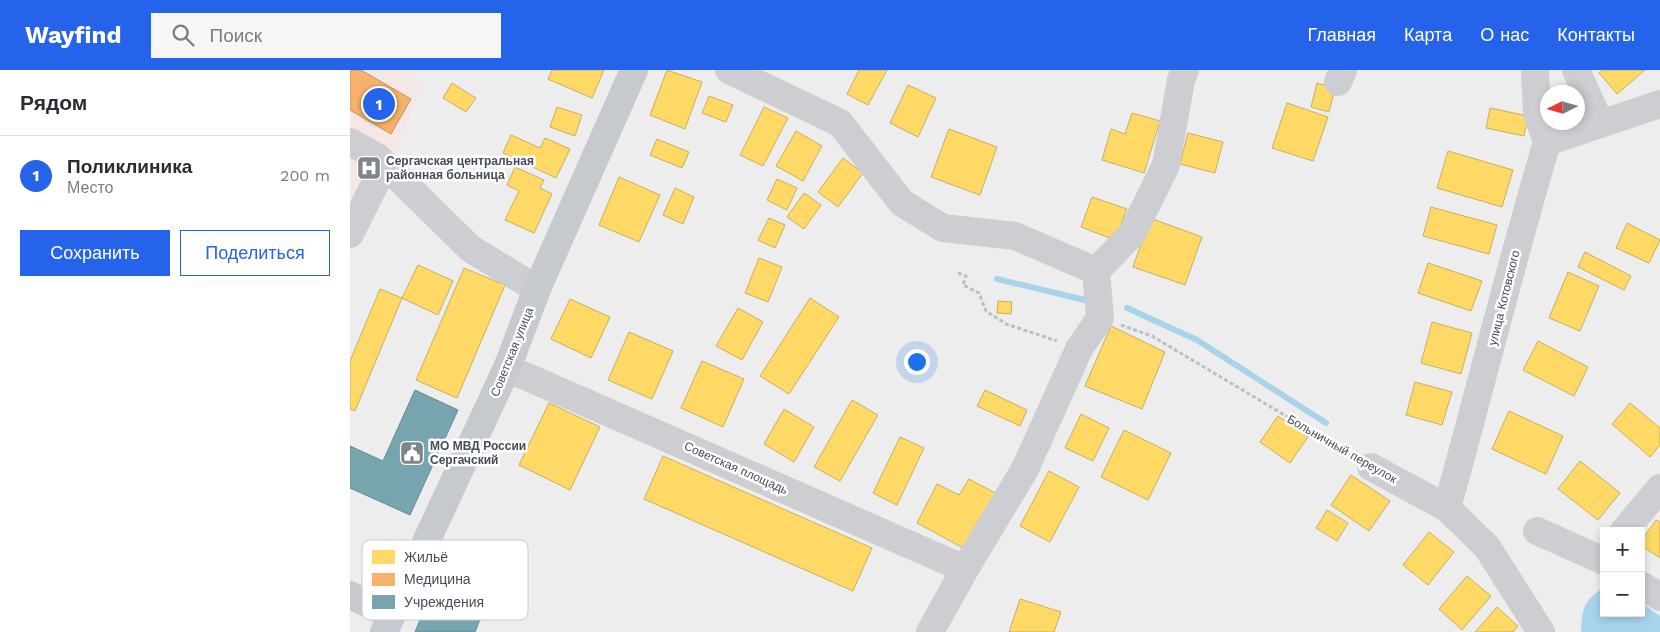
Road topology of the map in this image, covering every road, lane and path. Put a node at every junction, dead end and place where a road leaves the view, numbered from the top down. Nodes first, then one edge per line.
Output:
1 (634, 70) edge
2 (729, 70) edge
3 (1185, 70) edge
4 (1535, 70) edge
5 (1576, 70) edge
6 (1660, 104) edge
7 (1600, 123) junction
8 (350, 142) edge
9 (1547, 142) junction
10 (385, 164) junction
11 (350, 234) edge
12 (1096, 271) junction
13 (958, 273) dead end
14 (537, 289) junction
15 (1100, 318) junction
16 (1079, 349) junction
17 (507, 368) junction
18 (1370, 467) joint
19 (1660, 488) edge
20 (1447, 508) junction
21 (1627, 527) edge
22 (1537, 531) dead end
23 (427, 540) edge
24 (1600, 557) edge
25 (966, 569) junction
26 (1645, 587) edge
27 (350, 595) edge
28 (1660, 596) edge
29 (362, 604) edge
30 (930, 632) edge
31 (1541, 632) edge

1 - 14 main road, Советская улица
2 - 12 street
3 - 12 street
4 - 9 street
5 - 7 street
6 - 7 street
7 - 9 street
8 - 10 street
9 - 20 street, улица Котовского
10 - 11 street
10 - 14 street
12 - 15 street
13 - 16 path
14 - 17 main road, Советская улица
15 - 16 street
15 - 18 path, Больничный переулок
16 - 25 street
17 - 23 main road, Советская улица
17 - 25 street, Советская площадь
18 - 20 street, Больничный переулок
19 - 21 street
20 - 31 street, Больничный переулок
22 - 24 street
25 - 30 street
26 - 28 street
27 - 29 main road

